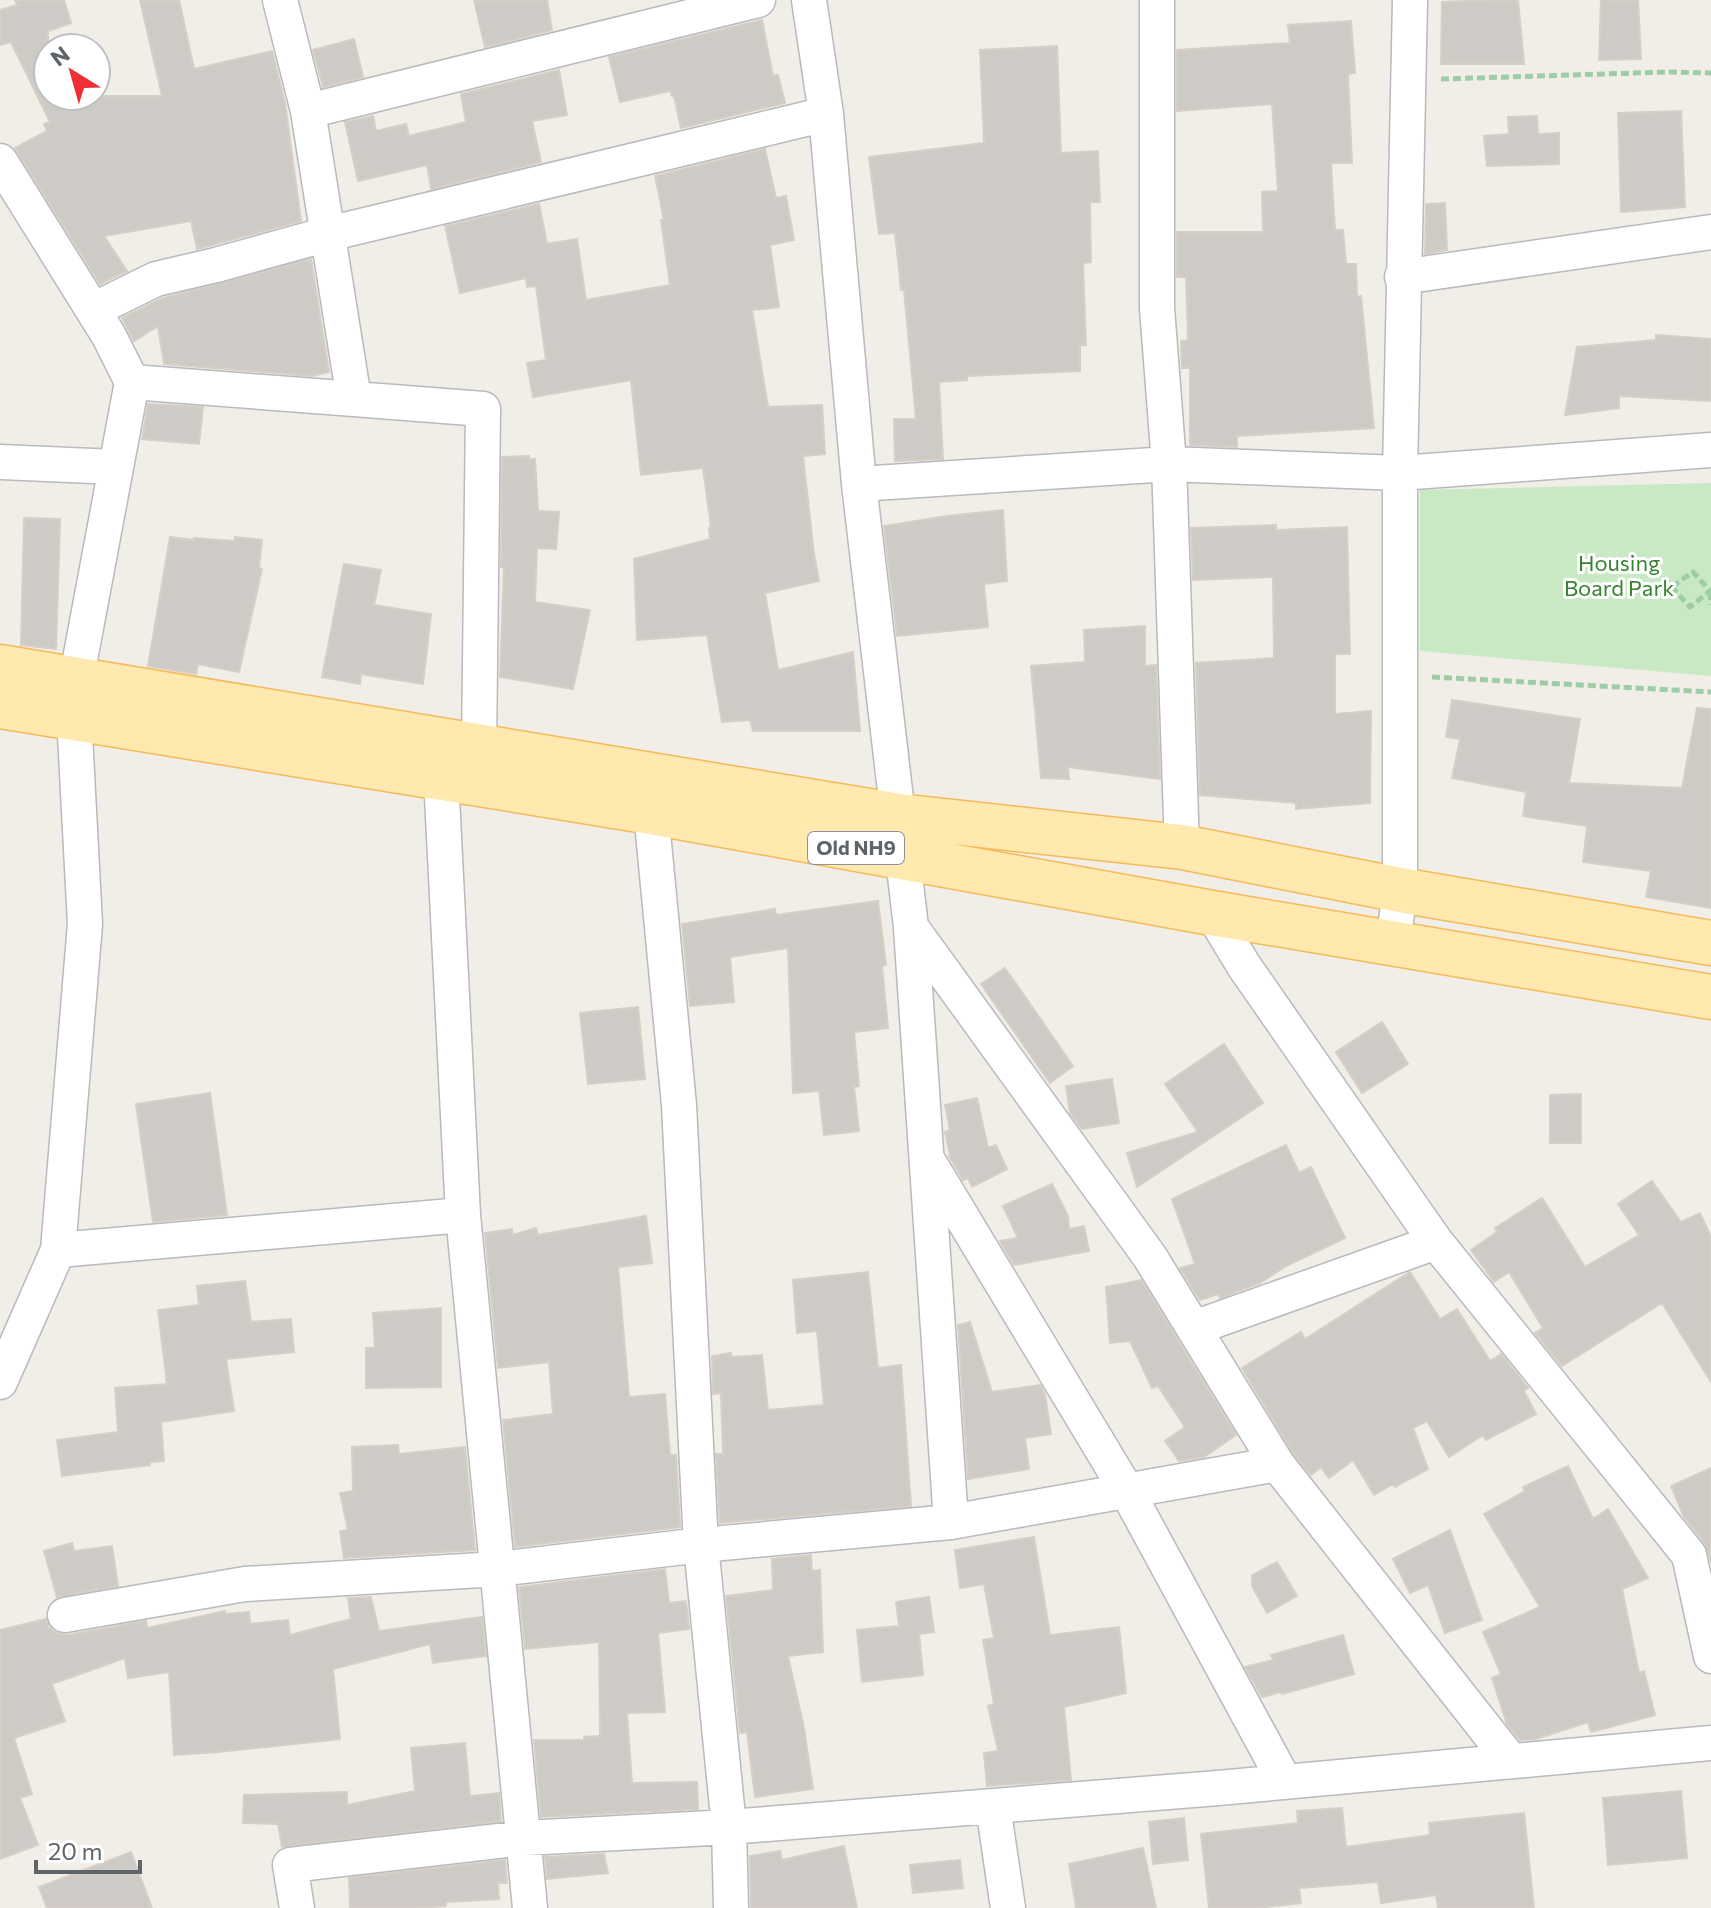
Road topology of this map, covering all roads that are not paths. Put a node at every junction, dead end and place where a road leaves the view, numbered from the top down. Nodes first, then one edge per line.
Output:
1 (280, 0) edge
2 (758, 0) edge
3 (809, 0) edge
4 (1157, 0) edge
5 (1410, 0) edge
6 (308, 111) junction
7 (826, 114) junction
8 (0, 161) edge
9 (1711, 232) edge
10 (328, 234) junction
11 (1402, 277) junction
12 (93, 310) junction
13 (132, 382) junction
14 (354, 399) junction
15 (1711, 450) edge
16 (0, 462) edge
17 (1169, 464) junction
18 (116, 467) junction
19 (1400, 473) junction
20 (859, 484) junction
21 (0, 667) edge
22 (75, 699) junction
23 (0, 706) edge
24 (479, 748) junction
25 (441, 777) junction
26 (651, 812) junction
27 (901, 836) junction
28 (1182, 847) junction
29 (1400, 890) junction
30 (1212, 913) junction
31 (911, 927) junction
32 (1711, 943) edge
33 (1393, 944) junction
34 (1711, 997) edge
35 (927, 1159) junction
36 (463, 1215) junction
37 (1436, 1242) junction
38 (58, 1250) junction
39 (1194, 1328) junction
40 (0, 1382) edge
41 (1277, 1464) junction
42 (1127, 1491) junction
43 (951, 1522) junction
44 (701, 1545) junction
45 (498, 1569) junction
46 (65, 1615) dead end
47 (1711, 1656) edge
48 (1711, 1743) edge
49 (1511, 1761) junction
50 (1285, 1782) junction
51 (993, 1806) junction
52 (729, 1827) junction
53 (525, 1838) junction
54 (297, 1908) edge
55 (530, 1908) edge
56 (731, 1908) edge
57 (1008, 1908) edge

1 - 6 street
2 - 6 street
3 - 7 street
4 - 17 street
5 - 11 street
6 - 10 street
7 - 10 street
7 - 20 street
8 - 12 street
9 - 11 street
10 - 12 street
10 - 14 street
11 - 19 street
12 - 13 street
13 - 14 street
13 - 18 street
14 - 24 street
15 - 19 street
16 - 18 street
17 - 19 street
17 - 20 street
17 - 28 street
18 - 22 street
19 - 29 street
20 - 27 street
21 - 22 main road, Old NH9
22 - 23 main road, Old NH9
22 - 24 main road, Old NH9
22 - 25 main road, Old NH9
22 - 38 street
24 - 27 main road, Old NH9
25 - 26 main road, Old NH9
25 - 36 street
26 - 27 main road, Old NH9
26 - 44 street
27 - 28 main road, Old NH9
27 - 30 main road, Old NH9
27 - 31 street
28 - 29 main road, Old NH9
29 - 32 main road, Old NH9
29 - 33 street
30 - 33 main road, Old NH9
30 - 37 street
31 - 35 street
31 - 39 street
33 - 34 main road, Old NH9
35 - 42 street
35 - 43 street
36 - 38 street
36 - 45 street
37 - 39 street
37 - 47 street
38 - 40 street
39 - 41 street
41 - 42 street
41 - 49 street
42 - 43 street
42 - 50 street
43 - 44 street
44 - 45 street
44 - 52 street
45 - 46 street
45 - 53 street
48 - 49 street
49 - 50 street
50 - 51 street
51 - 52 street
51 - 57 street
52 - 53 street
52 - 56 street
53 - 54 street
53 - 55 street

